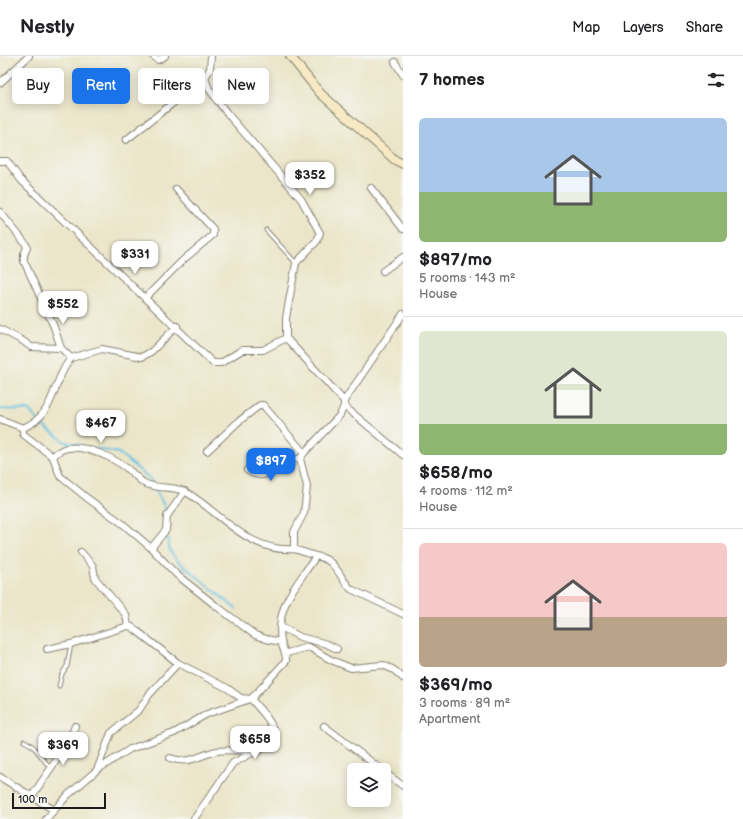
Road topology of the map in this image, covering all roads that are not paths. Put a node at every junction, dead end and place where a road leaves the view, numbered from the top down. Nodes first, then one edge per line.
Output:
1 (30, 56) edge
2 (153, 56) edge
3 (165, 56) edge
4 (211, 56) edge
5 (290, 56) edge
6 (396, 62) dead end
7 (403, 75) edge
8 (205, 78) joint
9 (0, 83) edge
10 (172, 104) edge
11 (126, 140) dead end
12 (0, 161) edge
13 (403, 164) edge
14 (371, 188) dead end
15 (176, 189) dead end
16 (0, 212) edge
17 (403, 229) edge
18 (266, 230) dead end
19 (403, 257) edge
20 (296, 263) junction
21 (383, 271) dead end
22 (146, 297) junction
23 (403, 314) edge
24 (177, 326) junction
25 (0, 328) edge
26 (286, 338) junction
27 (61, 348) junction
28 (70, 358) junction
29 (344, 404) junction
30 (0, 419) edge
31 (23, 428) junction
32 (207, 451) dead end
33 (304, 453) junction
34 (403, 455) edge
35 (54, 456) junction
36 (300, 459) junction
37 (247, 470) dead end
38 (185, 491) junction
39 (151, 548) junction
40 (294, 550) junction
41 (81, 552) dead end
42 (316, 556) junction
43 (403, 614) edge
44 (128, 626) junction
45 (281, 627) junction
46 (281, 642) junction
47 (71, 644) junction
48 (47, 649) dead end
49 (337, 650) dead end
50 (287, 653) junction
51 (178, 663) junction
52 (403, 678) edge
53 (58, 686) dead end
54 (249, 700) junction
55 (75, 726) dead end
56 (324, 726) dead end
57 (24, 741) dead end
58 (256, 751) junction
59 (170, 758) dead end
60 (373, 763) edge
61 (51, 768) junction
62 (97, 770) junction
63 (0, 777) edge
64 (391, 777) edge
65 (403, 786) edge
66 (32, 796) junction
67 (54, 810) junction
68 (46, 819) edge
69 (194, 819) edge

1 - 9 street
2 - 3 street
4 - 8 street
5 - 13 main road
6 - 7 street
8 - 20 street
10 - 11 street
12 - 22 street
14 - 17 street
15 - 22 street
16 - 27 street
18 - 20 lane
19 - 21 street
20 - 26 street
22 - 24 street
23 - 29 street
24 - 26 street
24 - 28 street
25 - 27 street
26 - 29 street
27 - 28 street
28 - 31 street
29 - 33 street
29 - 34 street
30 - 31 street
31 - 35 street
32 - 33 street
33 - 36 street
35 - 38 street
35 - 39 street
36 - 37 street
36 - 40 street
38 - 39 street
38 - 40 street
39 - 46 street
40 - 42 street
41 - 44 street
42 - 43 street
42 - 45 street
44 - 47 street
44 - 51 street
45 - 46 street
45 - 49 street
46 - 50 street
47 - 48 street
47 - 53 lane
50 - 52 street
50 - 54 street
51 - 54 street
51 - 62 street
54 - 58 street
54 - 62 street
55 - 61 street
56 - 60 street
57 - 61 lane
58 - 59 street
58 - 69 street
61 - 66 street
62 - 67 street
63 - 66 street
64 - 65 street
66 - 67 street
67 - 68 street

